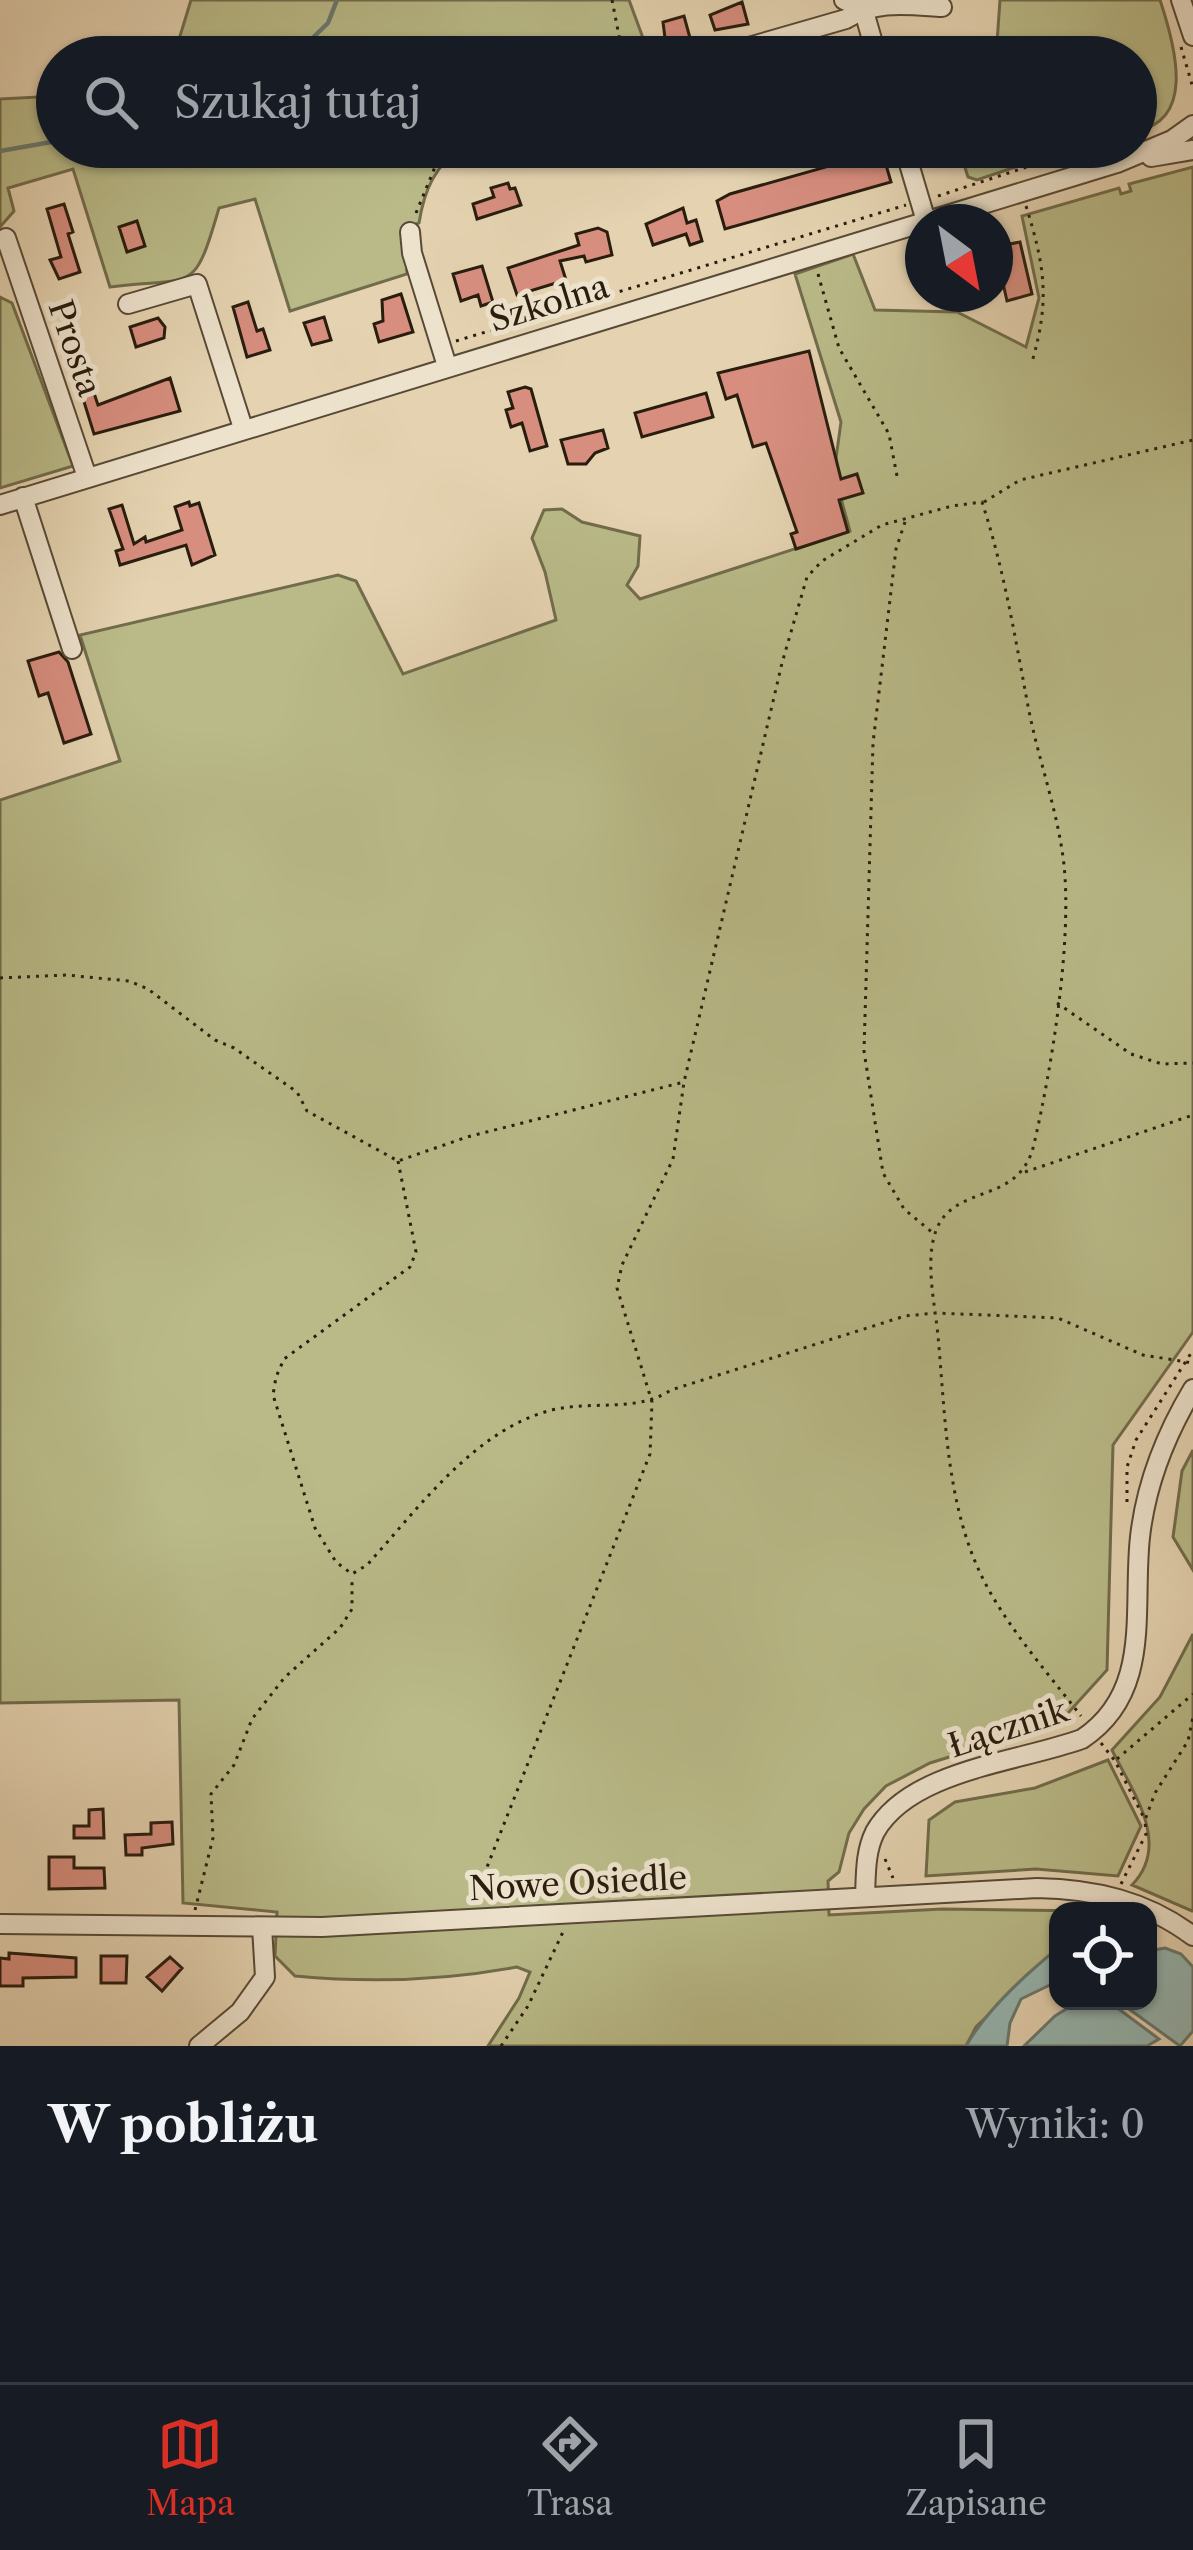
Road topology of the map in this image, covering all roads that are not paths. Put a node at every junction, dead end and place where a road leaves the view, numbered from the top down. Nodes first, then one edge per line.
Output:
1 (1181, 0) edge
2 (853, 4) edge
3 (942, 7) dead end
4 (787, 36) edge
5 (867, 36) edge
6 (1193, 36) edge
7 (1193, 125) edge
8 (1157, 146) edge
9 (1193, 150) edge
10 (1157, 156) edge
11 (910, 168) edge
12 (1101, 168) edge
13 (921, 204) edge
14 (982, 204) edge
15 (905, 227) edge
16 (410, 232) road end
17 (7, 238) dead end
18 (128, 304) dead end
19 (447, 366) junction
20 (242, 428) junction
21 (87, 478) junction
22 (23, 497) junction
23 (0, 505) edge
24 (72, 649) dead end
25 (1193, 1389) edge
26 (865, 1896) junction
27 (0, 1924) edge
28 (262, 1927) junction
29 (1193, 1936) edge
30 (199, 2046) edge

1 - 6 street
2 - 3 street
2 - 4 street
2 - 5 street
7 - 8 street, Szkolna
9 - 10 street, Szkolna
11 - 13 street
12 - 14 street, Szkolna
15 - 19 street, Szkolna
16 - 19 street
17 - 21 street, Prosta
18 - 20 street
19 - 20 street, Szkolna
20 - 21 street, Szkolna
21 - 22 street, Szkolna
22 - 23 street, Szkolna
22 - 24 street
25 - 26 street, Łącznik
26 - 28 street, Nowe Osiedle
26 - 29 street, Nowe Osiedle
27 - 28 street, Nowe Osiedle
28 - 30 street

